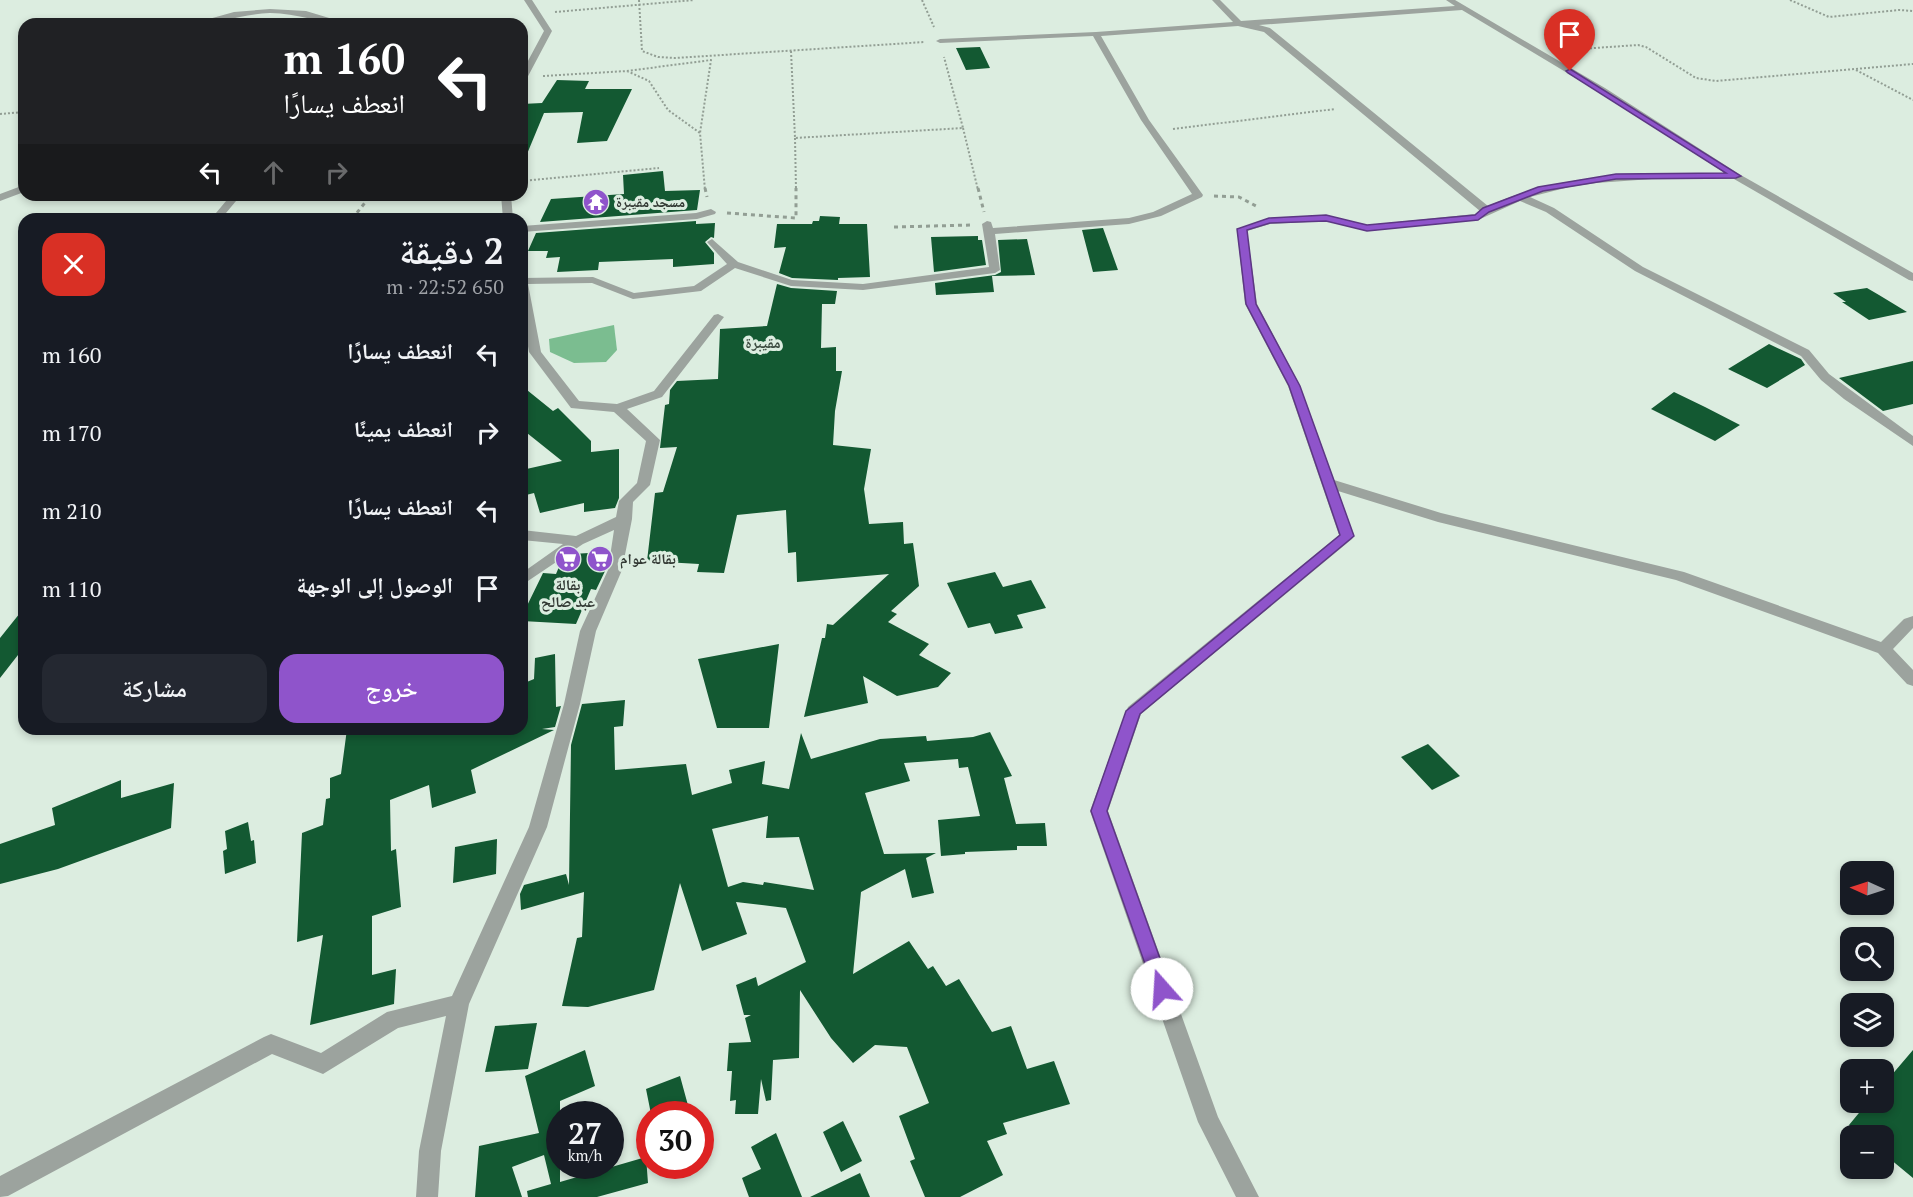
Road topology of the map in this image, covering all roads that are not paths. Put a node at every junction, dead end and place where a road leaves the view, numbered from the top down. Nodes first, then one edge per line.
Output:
1 (528, 0) edge
2 (1216, 0) edge
3 (1450, 0) edge
4 (1461, 8) junction
5 (219, 18) edge
6 (325, 18) edge
7 (1239, 24) junction
8 (1096, 34) junction
9 (940, 41) road end
10 (528, 69) edge
11 (1736, 176) junction
12 (18, 190) edge
13 (1520, 197) junction
14 (0, 198) edge
15 (231, 201) edge
16 (1486, 210) junction
17 (711, 212) road end
18 (221, 213) edge
19 (528, 229) edge
20 (712, 242) dead end
21 (734, 264) junction
22 (1913, 278) edge
23 (528, 282) edge
24 (528, 314) edge
25 (718, 317) dead end
26 (618, 408) junction
27 (1913, 442) edge
28 (1328, 483) junction
29 (625, 519) junction
30 (528, 536) edge
31 (578, 541) junction
32 (528, 576) edge
33 (1913, 622) edge
34 (1884, 649) junction
35 (1913, 680) edge
36 (459, 1004) junction
37 (0, 1188) edge
38 (427, 1197) edge
39 (1248, 1197) edge

1 - 10 street
2 - 7 street
3 - 4 street
4 - 7 street
4 - 11 street
5 - 6 street
7 - 8 street
7 - 16 street
8 - 9 street
8 - 21 street
11 - 13 street
11 - 22 street
12 - 14 street
13 - 16 street
13 - 27 street
15 - 18 street
16 - 28 street
17 - 19 street
20 - 21 street
21 - 23 street
24 - 26 street
25 - 26 street
26 - 29 street
28 - 34 street
28 - 39 street
29 - 31 street
29 - 36 street
30 - 31 street
31 - 32 street
33 - 34 street
34 - 35 street
36 - 37 street
36 - 38 street

